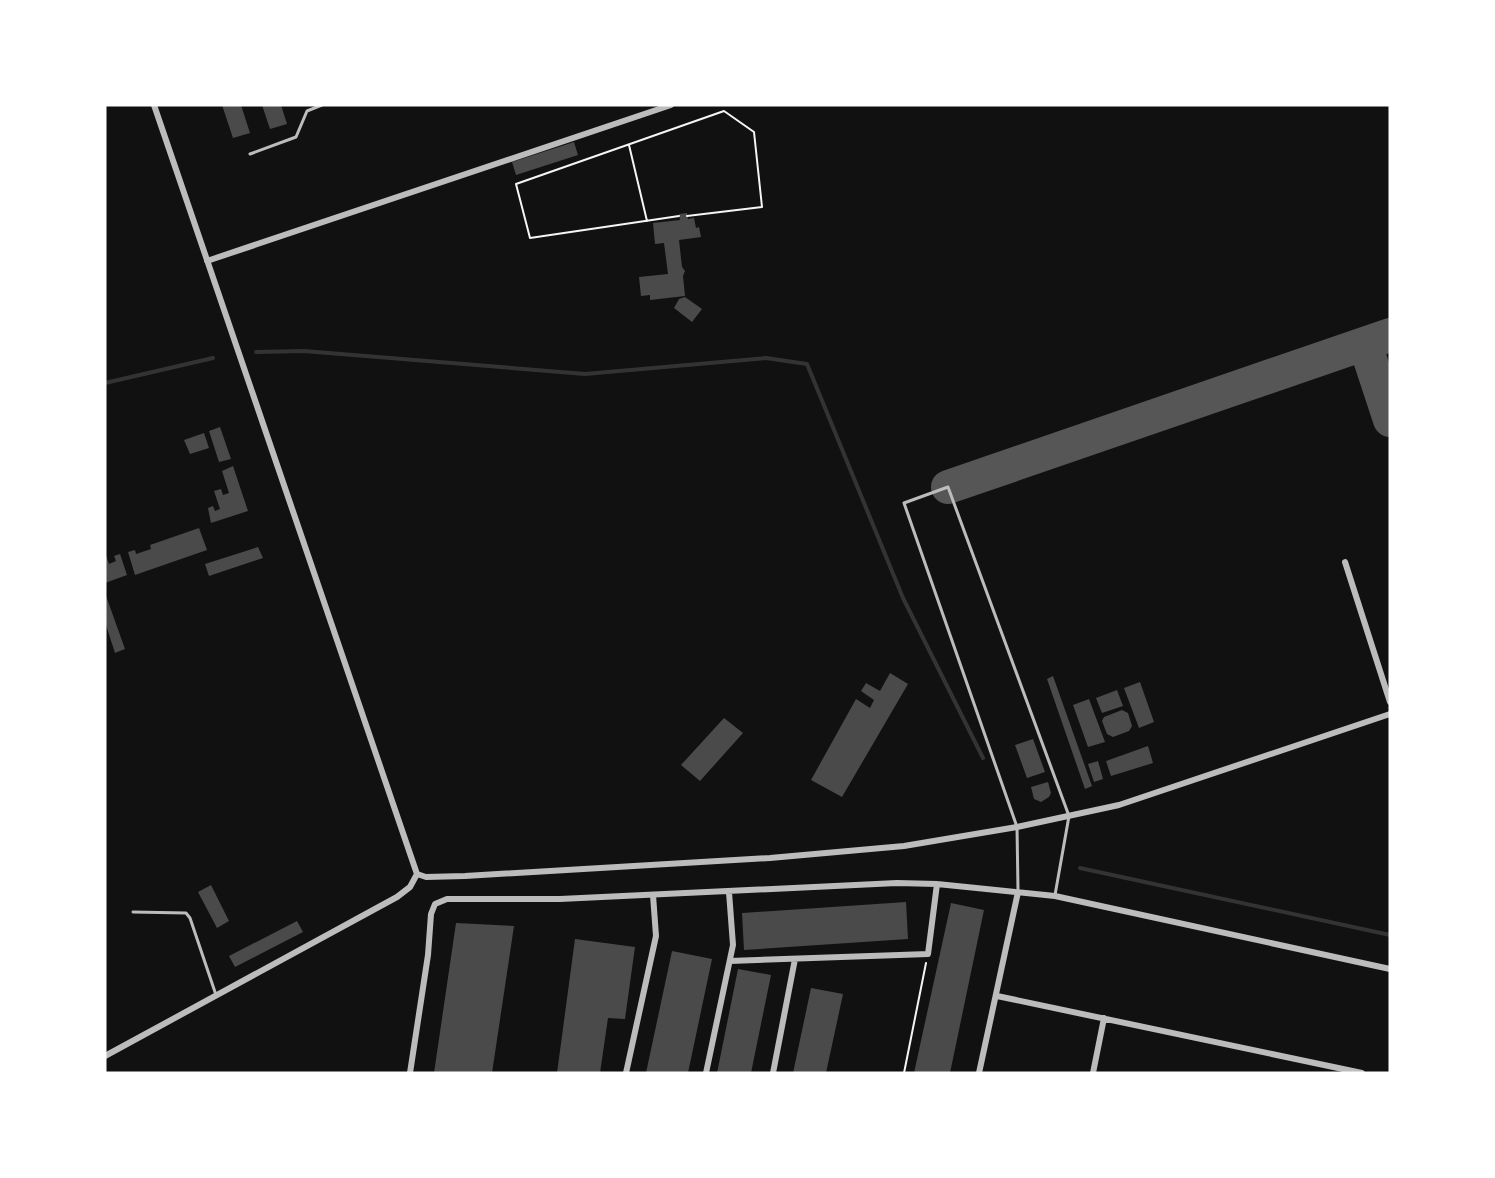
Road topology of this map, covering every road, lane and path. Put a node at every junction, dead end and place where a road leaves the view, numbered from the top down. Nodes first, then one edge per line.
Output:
1 (154, 105) edge
2 (322, 105) edge
3 (671, 105) edge
4 (629, 144) junction
5 (250, 154) dead end
6 (679, 216) dead end
7 (687, 216) dead end
8 (647, 221) junction
9 (207, 261) junction
10 (1345, 562) dead end
11 (1390, 702) edge
12 (1390, 714) edge
13 (1069, 816) junction
14 (1017, 827) junction
15 (417, 874) junction
16 (937, 884) junction
17 (729, 892) junction
18 (1018, 892) junction
19 (653, 895) junction
20 (1055, 896) junction
21 (133, 912) dead end
22 (928, 954) junction
23 (795, 959) junction
24 (730, 961) junction
25 (1390, 969) edge
26 (216, 995) junction
27 (997, 996) junction
28 (1104, 1018) junction
29 (105, 1056) edge
30 (410, 1073) edge
31 (626, 1073) edge
32 (706, 1073) edge
33 (773, 1073) edge
34 (904, 1073) edge
35 (980, 1073) edge
36 (1093, 1073) edge
37 (1362, 1073) edge

1 - 9 street
2 - 5 lane
3 - 9 street
4 - 7 path
4 - 8 path
4 - 8 path
6 - 8 path
9 - 15 street
10 - 11 street
12 - 13 street
13 - 14 street
13 - 14 lane
13 - 20 lane
14 - 15 street
14 - 18 lane
15 - 26 street
16 - 17 street
16 - 18 street
16 - 22 street
17 - 19 street
17 - 24 street
18 - 20 street
18 - 27 street
19 - 30 street
19 - 31 street
20 - 25 street
21 - 26 lane
22 - 23 street
22 - 34 path
23 - 24 street
23 - 33 street
24 - 32 street
26 - 29 street
27 - 28 street
27 - 35 street
28 - 36 street
28 - 37 street

